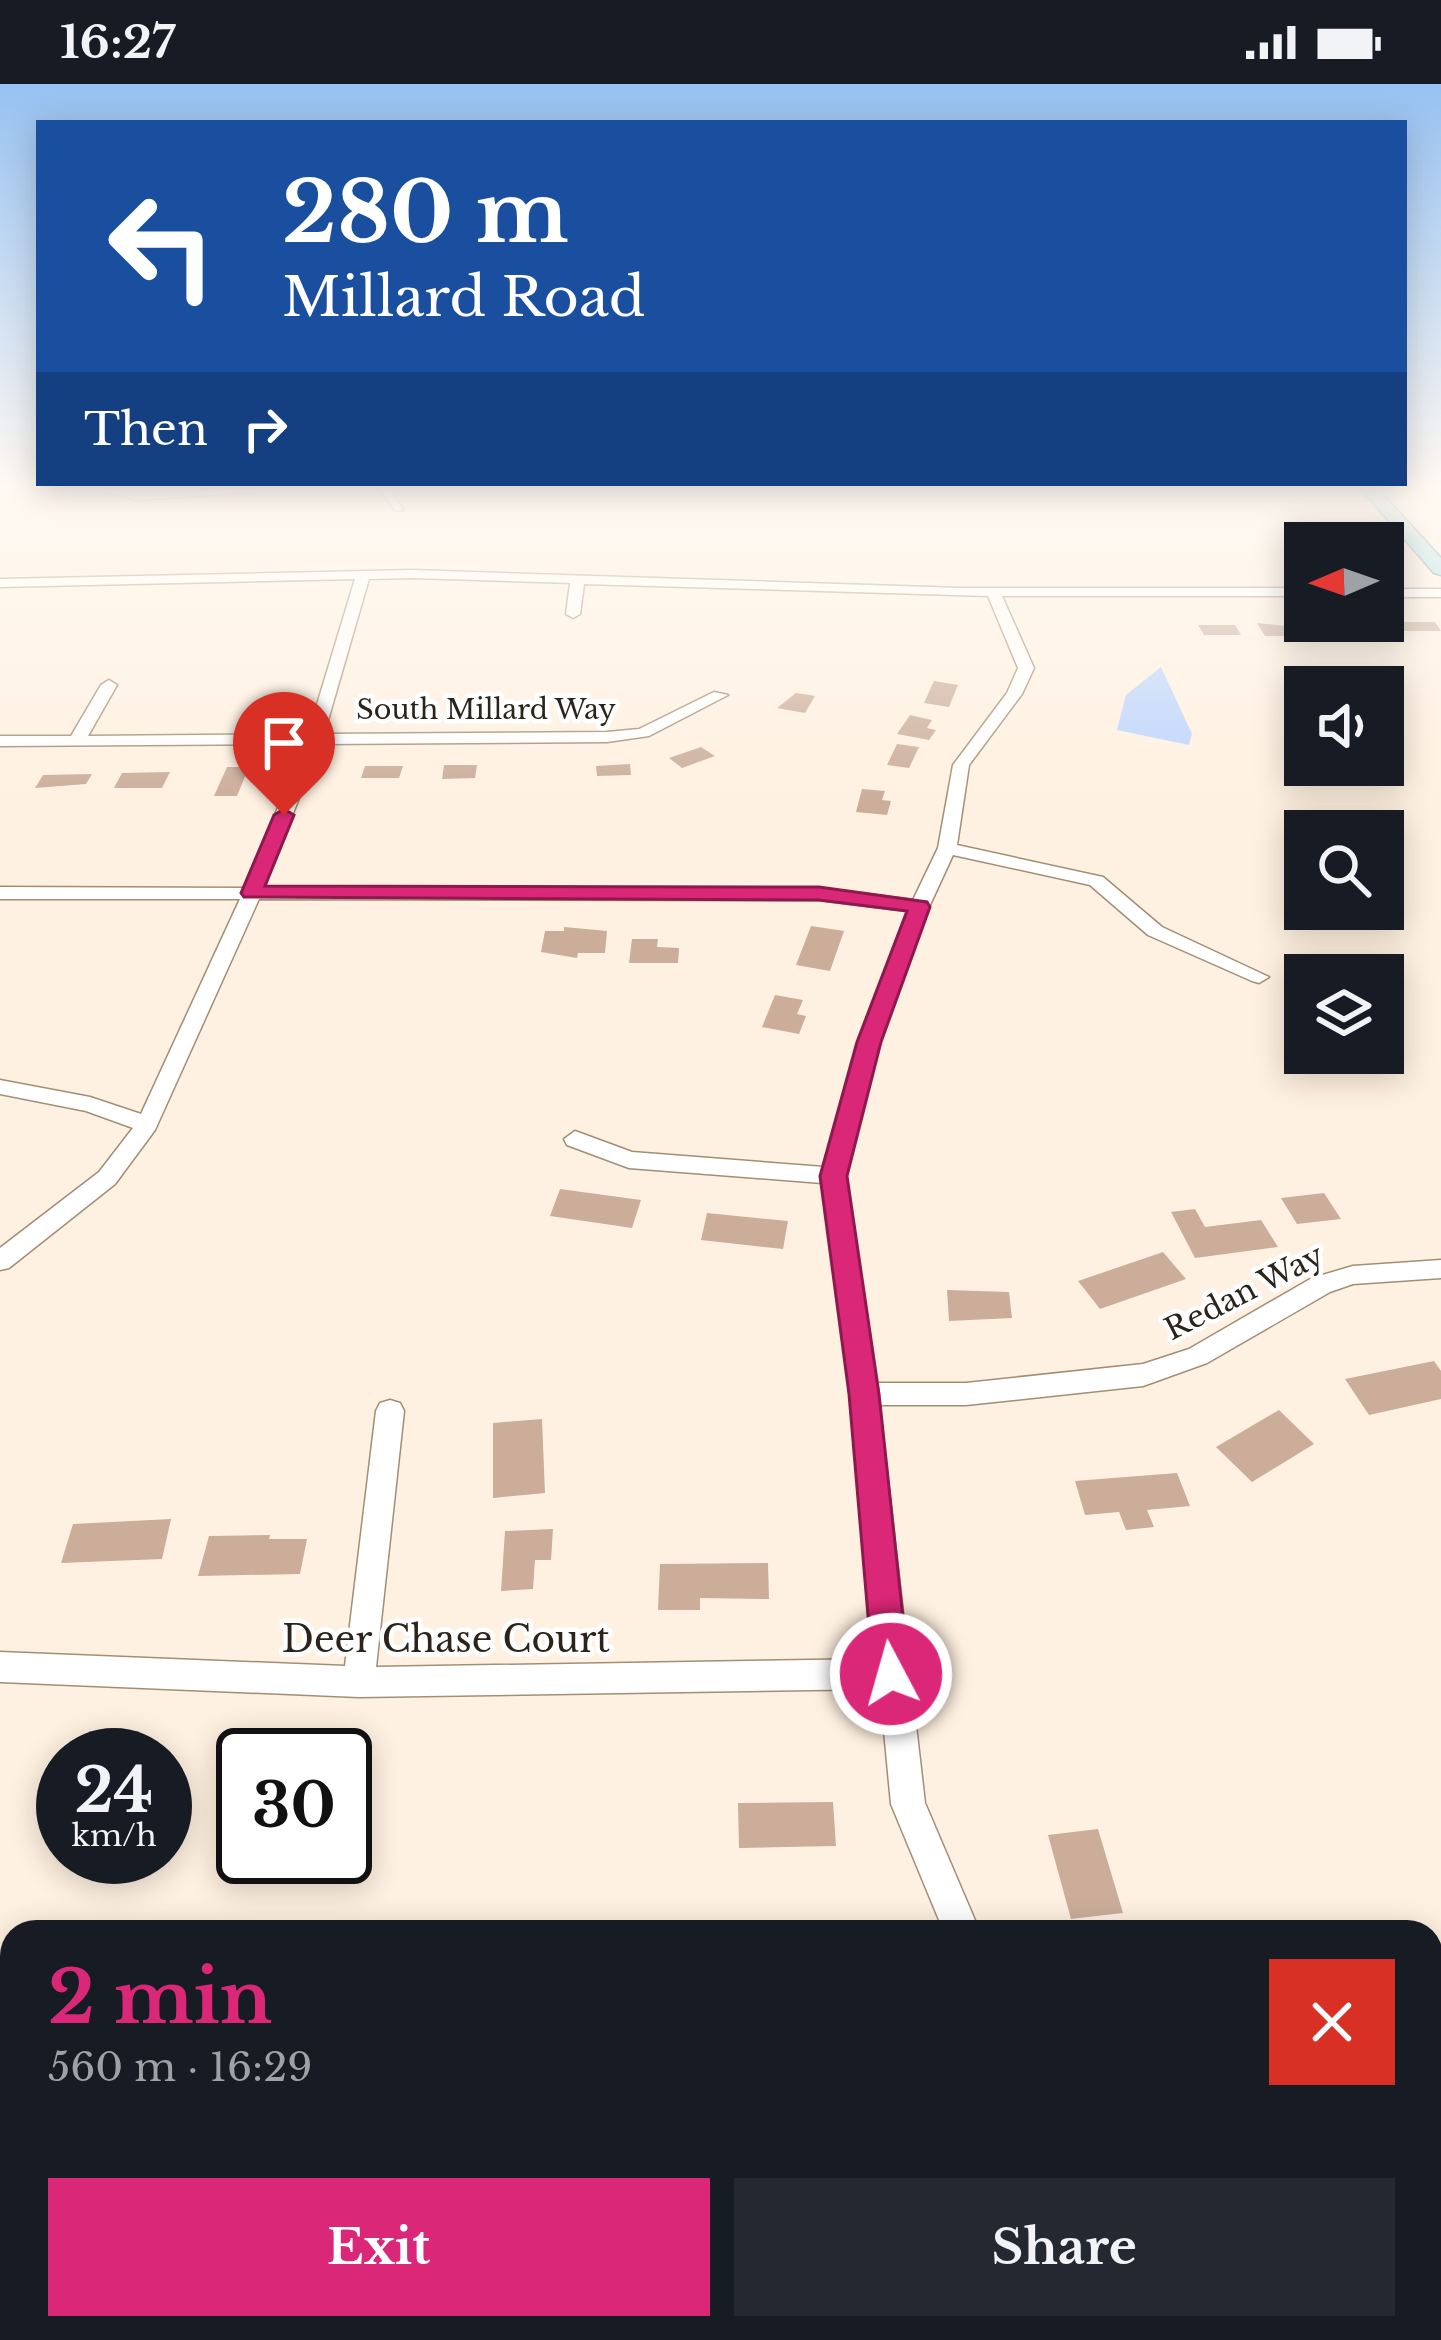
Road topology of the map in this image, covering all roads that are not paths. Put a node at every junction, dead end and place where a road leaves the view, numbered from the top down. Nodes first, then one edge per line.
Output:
1 (358, 593) edge
2 (576, 593) edge
3 (994, 593) edge
4 (573, 614) dead end
5 (109, 685) dead end
6 (720, 695) dead end
7 (315, 737) junction
8 (77, 740) junction
9 (0, 741) edge
10 (947, 848) junction
11 (0, 893) edge
12 (252, 893) junction
13 (920, 907) junction
14 (1259, 977) dead end
15 (0, 1087) edge
16 (147, 1125) junction
17 (575, 1138) dead end
18 (833, 1176) junction
19 (0, 1261) edge
20 (1441, 1269) edge
21 (864, 1394) junction
22 (390, 1411) dead end
23 (0, 1667) edge
24 (891, 1674) junction
25 (359, 1682) junction
26 (957, 1920) edge

1 - 7 street
2 - 4 street
3 - 10 street
5 - 8 street
6 - 7 street, South Millard Way
7 - 8 street, South Millard Way
7 - 12 street
8 - 9 street, South Millard Way
10 - 13 street
10 - 14 street
11 - 12 street
12 - 13 street
12 - 16 street
13 - 18 street
15 - 16 street
16 - 19 street
17 - 18 street
18 - 21 street
20 - 21 street, Redan Way
21 - 24 street
22 - 25 street
23 - 25 street, Deer Chase Court
24 - 25 street, Deer Chase Court
24 - 26 street

